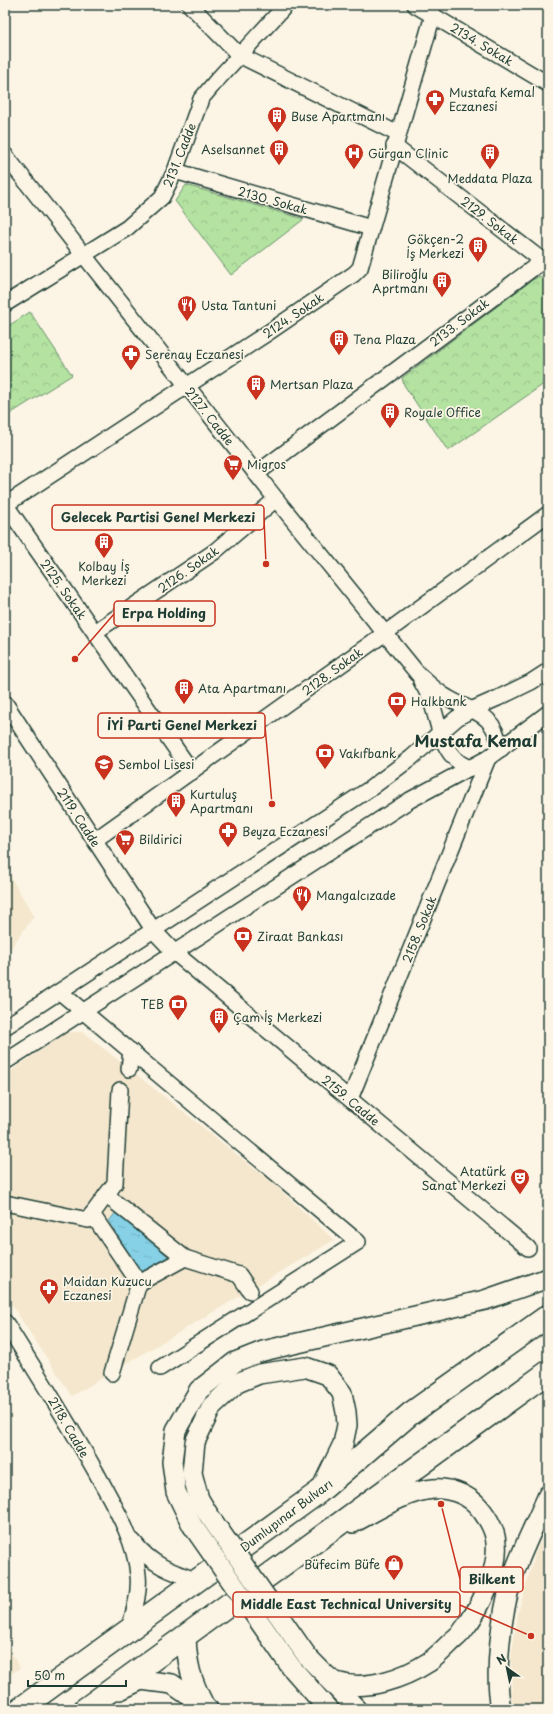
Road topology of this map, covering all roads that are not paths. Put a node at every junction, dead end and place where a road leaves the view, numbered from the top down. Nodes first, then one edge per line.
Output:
1 (190, 5) edge
2 (286, 5) edge
3 (415, 5) edge
4 (432, 15) junction
5 (239, 56) junction
6 (548, 84) edge
7 (396, 140) junction
8 (5, 155) edge
9 (175, 172) junction
10 (372, 228) junction
11 (85, 256) junction
12 (546, 261) edge
13 (5, 304) edge
14 (186, 385) junction
15 (256, 474) junction
16 (276, 499) junction
17 (5, 504) edge
18 (548, 514) edge
19 (95, 632) junction
20 (384, 634) junction
21 (548, 671) edge
22 (418, 674) junction
23 (5, 703) edge
24 (473, 709) junction
25 (548, 713) edge
26 (440, 732) junction
27 (501, 749) junction
28 (488, 758) junction
29 (471, 768) junction
30 (192, 772) junction
31 (95, 840) junction
32 (154, 930) junction
33 (174, 952) junction
34 (60, 992) junction
35 (84, 1011) junction
36 (5, 1027) edge
37 (131, 1051) junction
38 (5, 1062) edge
39 (129, 1069) dead end
40 (120, 1090) dead end
41 (350, 1099) junction
42 (106, 1195) junction
43 (5, 1204) edge
44 (92, 1214) junction
45 (528, 1248) dead end
46 (185, 1258) junction
47 (548, 1278) edge
48 (139, 1284) junction
49 (250, 1290) dead end
50 (548, 1316) edge
51 (5, 1322) edge
52 (160, 1368) dead end
53 (548, 1372) edge
54 (112, 1373) dead end
55 (319, 1492) junction
56 (548, 1495) edge
57 (129, 1536) junction
58 (306, 1548) junction
59 (199, 1581) junction
60 (129, 1628) junction
61 (186, 1637) junction
62 (307, 1656) junction
63 (206, 1707) edge
64 (20, 1709) edge
65 (85, 1709) edge
66 (328, 1709) edge
67 (357, 1709) edge
68 (501, 1709) edge

1 - 5 street
2 - 5 street, 2131. Cadde
3 - 4 street, 2134. Sokak
4 - 6 street, 2134. Sokak
4 - 7 street, 2124. Sokak
5 - 7 street, 2129. Sokak
5 - 9 street, 2131. Cadde
7 - 10 street, 2124. Sokak
7 - 12 street, 2129. Sokak
8 - 11 street, 2127. Cadde
9 - 10 street, 2130. Sokak
9 - 11 street, 2131. Cadde
10 - 14 street, 2124. Sokak
11 - 13 street, 2131. Cadde
11 - 14 street, 2127. Cadde
12 - 15 street, 2133. Sokak
14 - 15 street, 2127. Cadde
14 - 17 street, 2124. Sokak
15 - 16 street, 2127. Cadde
16 - 19 street, 2126. Sokak
16 - 20 street, 2127. Cadde
17 - 19 street, 2125. Sokak
18 - 20 street, 2128. Sokak
19 - 30 street, 2125. Sokak
20 - 22 street, 2127. Cadde
20 - 30 street, 2128. Sokak
21 - 24 street
22 - 24 street, 2127. Cadde
22 - 26 street, 2127. Cadde
23 - 31 street, 2119. Cadde
24 - 26 street
24 - 27 street
25 - 27 street
26 - 29 street
26 - 32 street
27 - 28 street
28 - 29 street
28 - 41 street, 2158. Sokak
29 - 33 street
30 - 31 street, 2128. Sokak
31 - 32 street, 2119. Cadde
32 - 33 street, 2119. Cadde
32 - 34 street
33 - 35 street
33 - 41 street, 2159. Cadde
34 - 35 street
34 - 36 street
35 - 37 street
35 - 38 street
37 - 39 street
37 - 52 street
40 - 42 street
41 - 45 street, 2159. Cadde
42 - 44 street
42 - 46 street
43 - 44 street
44 - 48 street
46 - 48 street
46 - 49 street
47 - 66 main road, bridge
48 - 54 street
50 - 55 highway, Dumlupınar Bulvarı
51 - 57 street, 2118. Cadde
53 - 58 highway
55 - 59 highway, Dumlupınar Bulvarı
55 - 62 main road, bridge
56 - 68 main road
57 - 59 street
57 - 60 street
58 - 61 highway
58 - 62 main road
59 - 60 highway, Dumlupınar Bulvarı
60 - 64 highway, Dumlupınar Bulvarı
61 - 63 main road
61 - 65 highway
62 - 67 main road
63 - 65 main road

